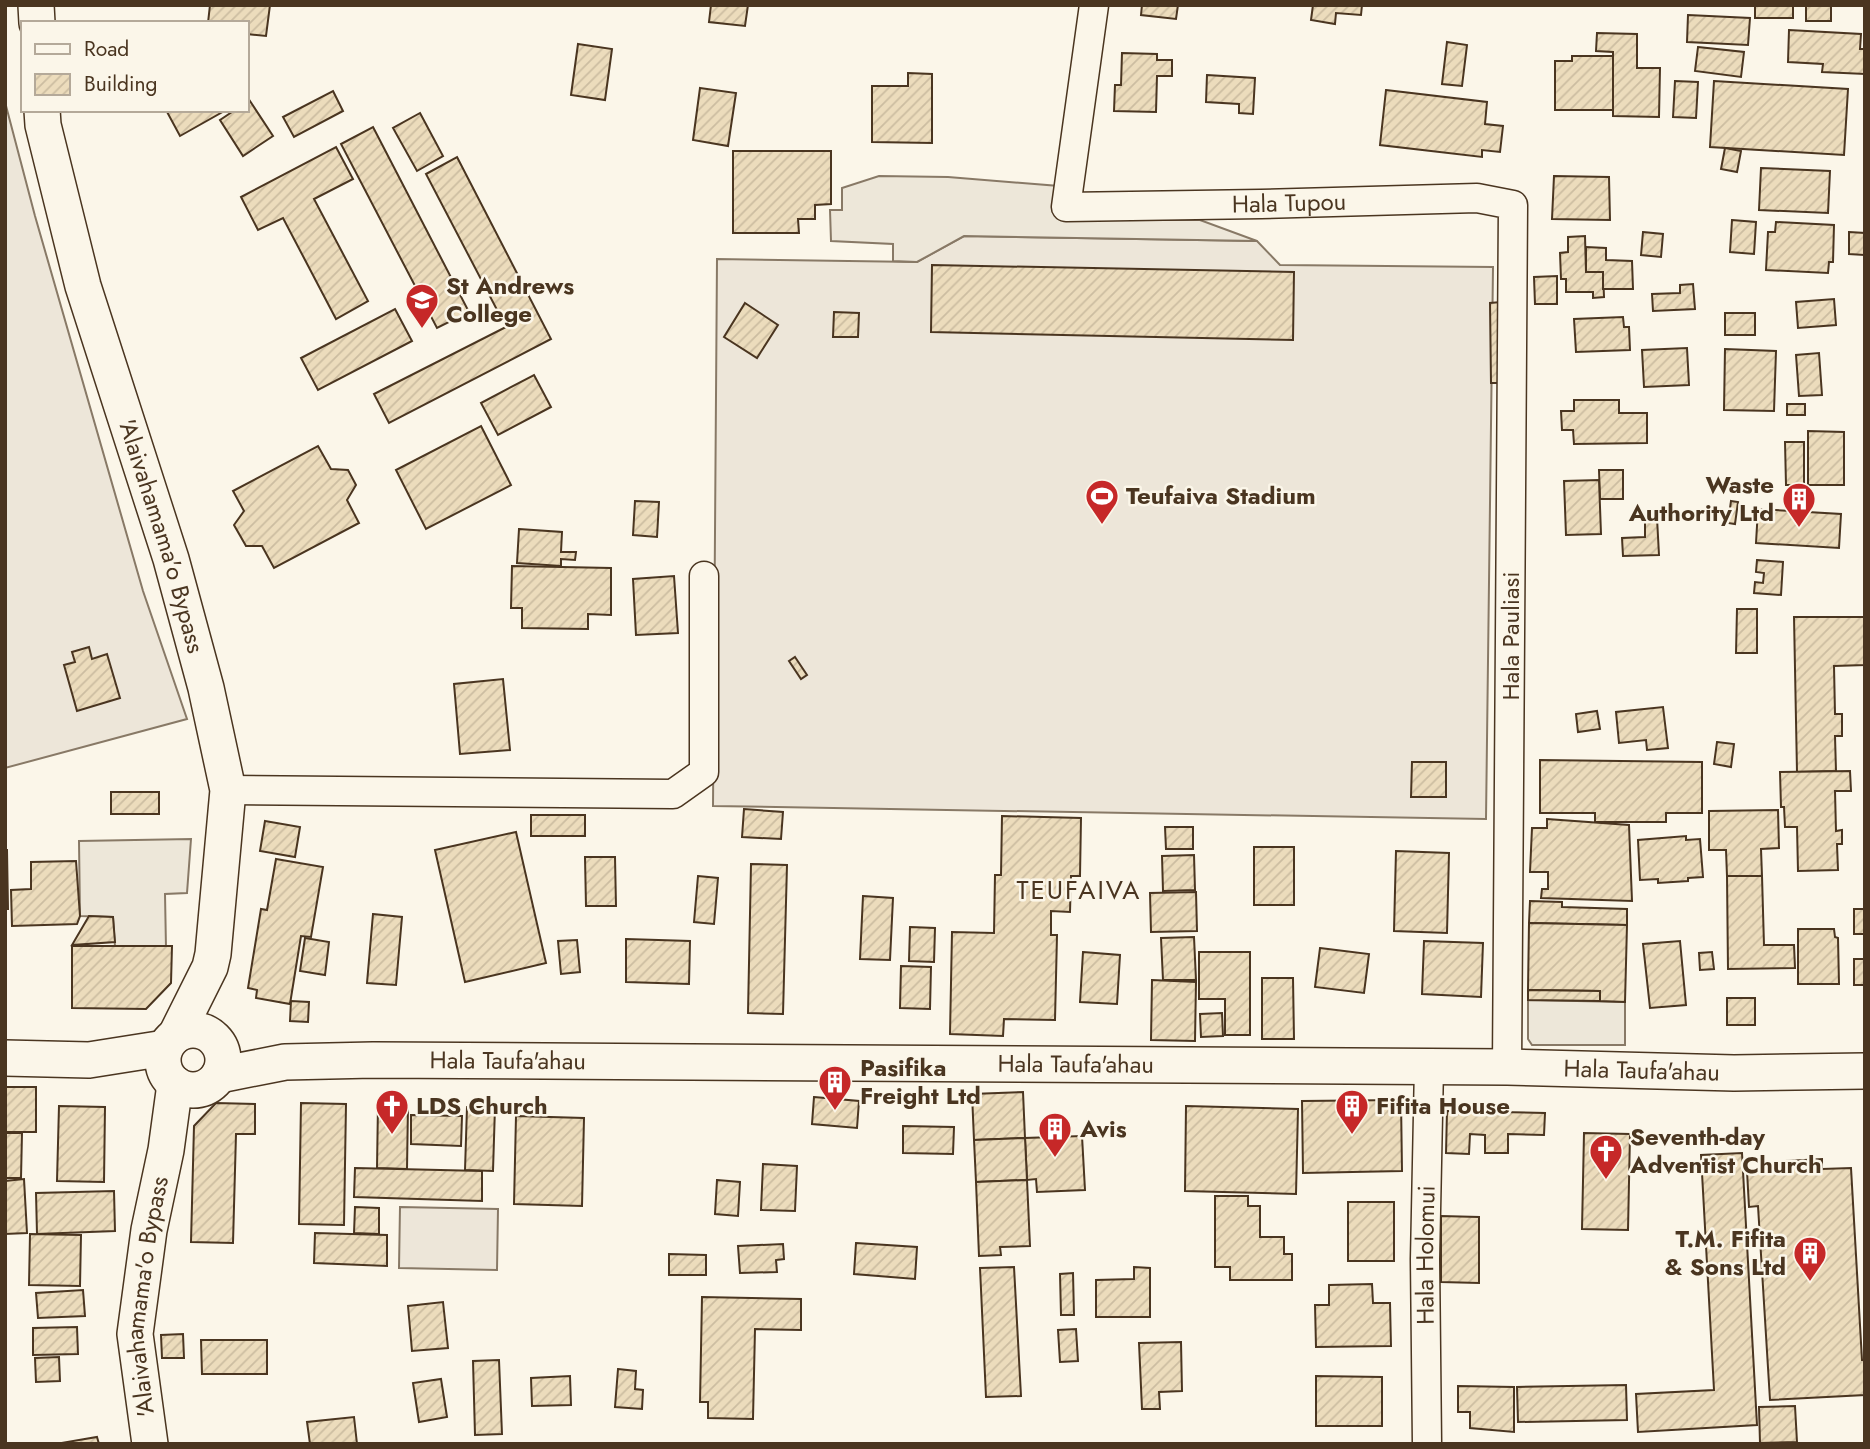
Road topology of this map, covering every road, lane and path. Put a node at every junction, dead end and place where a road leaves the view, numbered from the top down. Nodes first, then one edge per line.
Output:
1 (1094, 5) edge
2 (42, 112) edge
3 (1513, 205) joint
4 (704, 576) dead end
5 (228, 790) junction
6 (5, 1058) edge
7 (192, 1061) junction
8 (1429, 1066) junction
9 (1507, 1067) junction
10 (1865, 1071) edge
11 (150, 1444) edge
12 (1427, 1444) edge

1 - 3 street, Hala Tupou
2 - 5 main road, 'Alaivahamama'o Bypass
3 - 9 street, Hala Pauliasi
4 - 5 street
5 - 7 main road, 'Alaivahamama'o Bypass
6 - 7 main road, Hala Taufa'ahau
7 - 8 main road, Hala Taufa'ahau
7 - 11 main road, 'Alaivahamama'o Bypass
8 - 9 main road, Hala Taufa'ahau
8 - 12 street, Hala Holomui
9 - 10 main road, Hala Taufa'ahau

